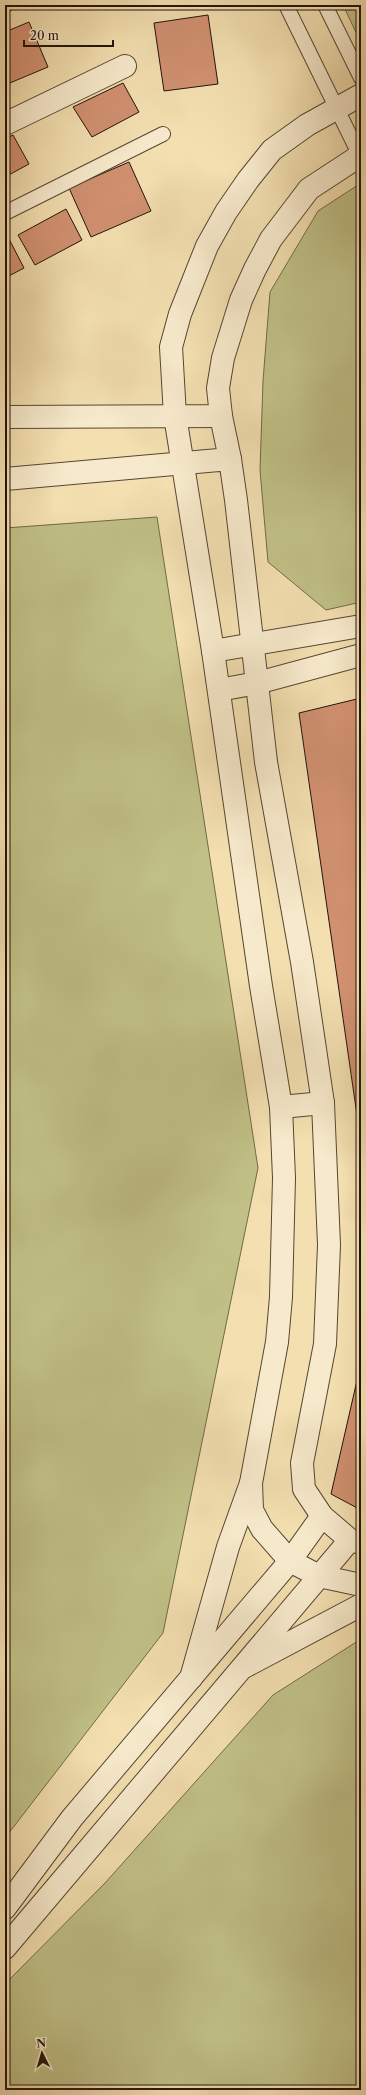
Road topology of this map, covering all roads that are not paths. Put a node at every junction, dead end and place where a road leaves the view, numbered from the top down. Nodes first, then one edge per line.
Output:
1 (286, 5) edge
2 (325, 5) edge
3 (125, 66) dead end
4 (361, 78) edge
5 (361, 95) edge
6 (336, 108) junction
7 (5, 124) edge
8 (163, 134) dead end
9 (361, 155) edge
10 (5, 213) edge
11 (175, 416) junction
12 (221, 416) junction
13 (5, 417) edge
14 (230, 458) junction
15 (183, 464) junction
16 (5, 479) edge
17 (361, 626) edge
18 (252, 644) junction
19 (213, 651) junction
20 (361, 655) edge
21 (257, 683) junction
22 (219, 690) junction
23 (323, 1103) junction
24 (281, 1107) junction
25 (251, 1483) junction
26 (322, 1516) junction
27 (356, 1542) edge
28 (290, 1561) junction
29 (319, 1576) junction
30 (361, 1585) edge
31 (361, 1605) edge
32 (243, 1667) junction
33 (191, 1678) junction
34 (5, 1908) edge
35 (5, 1948) edge

1 - 6 lane
2 - 4 lane
3 - 7 street
5 - 6 street
6 - 9 lane
6 - 11 street
8 - 10 lane
9 - 12 street
11 - 12 street
11 - 13 street
11 - 15 street
12 - 14 street
14 - 15 street
14 - 18 street
15 - 16 street
15 - 19 street
17 - 18 street
18 - 19 street
18 - 21 street
19 - 22 street
20 - 21 street
21 - 22 street
21 - 23 street
22 - 24 street
23 - 24 street
23 - 26 street
24 - 25 street
25 - 28 street
25 - 33 street
26 - 27 street
26 - 28 street
27 - 29 street
28 - 29 street
28 - 33 street
29 - 30 street
29 - 32 street
31 - 32 street
32 - 35 street
33 - 34 street

